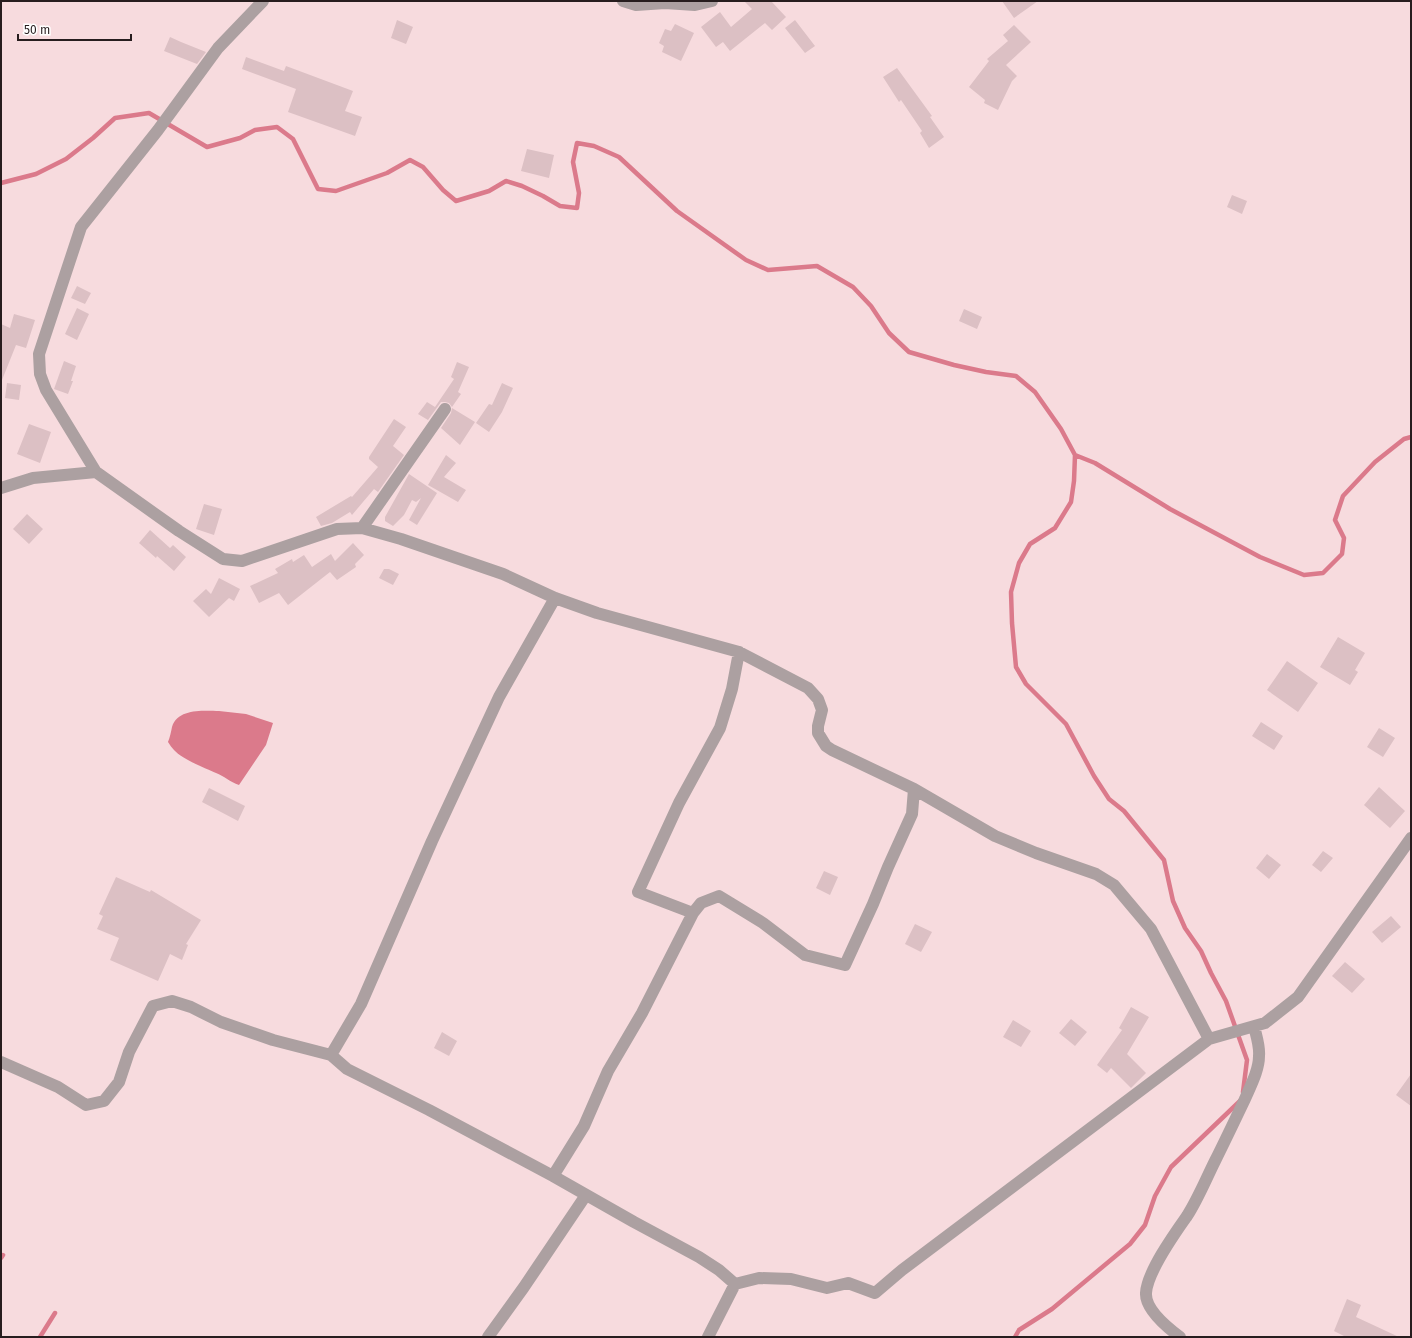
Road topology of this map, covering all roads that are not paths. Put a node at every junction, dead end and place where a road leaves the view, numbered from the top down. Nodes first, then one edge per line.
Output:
1 (263, 1) edge
2 (623, 1) edge
3 (712, 1) edge
4 (445, 409) dead end
5 (96, 472) junction
6 (1, 488) edge
7 (362, 528) junction
8 (555, 598) junction
9 (739, 652) junction
10 (914, 789) junction
11 (1411, 838) edge
12 (693, 913) junction
13 (1250, 1027) junction
14 (1214, 1037) junction
15 (331, 1055) junction
16 (1, 1062) edge
17 (553, 1176) junction
18 (586, 1195) junction
19 (735, 1284) junction
20 (488, 1337) edge
21 (708, 1337) edge
22 (1180, 1337) edge

1 - 5 street
2 - 3 street
4 - 7 street
5 - 6 street
5 - 7 street
7 - 8 street
8 - 9 street
8 - 15 street
9 - 10 street
9 - 12 street
10 - 12 street
10 - 14 street
11 - 13 street
12 - 17 street
13 - 14 street
13 - 22 street
14 - 19 street
15 - 16 street
15 - 17 street
17 - 18 street
18 - 19 street
18 - 20 street
19 - 21 street

